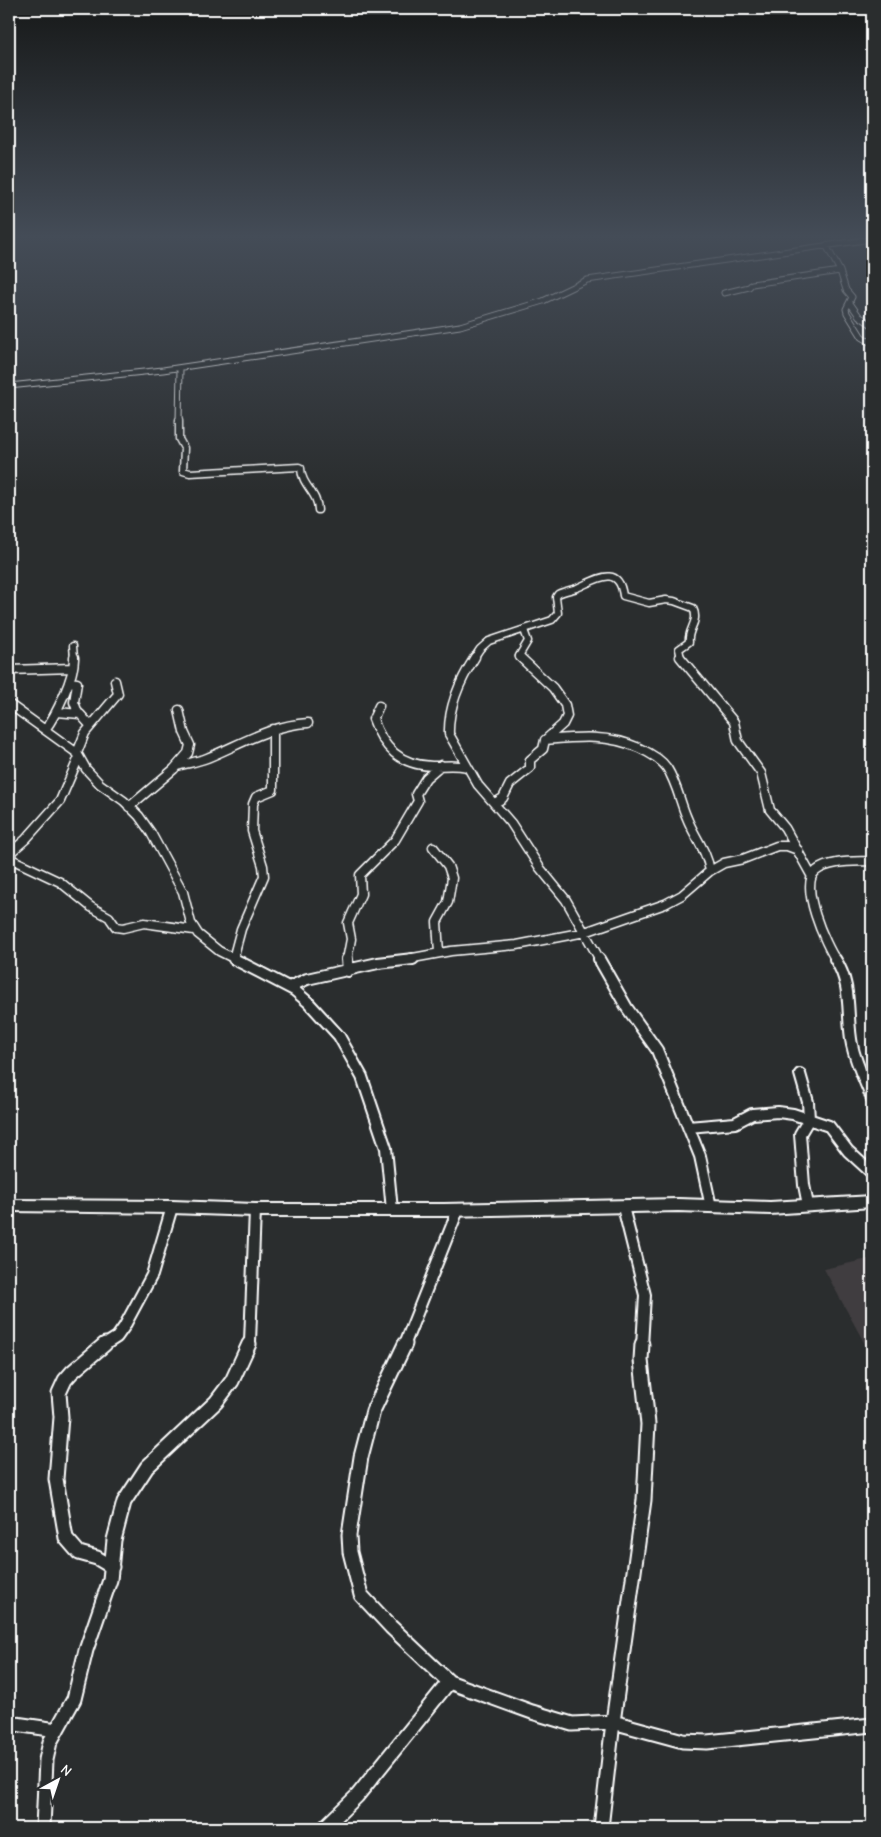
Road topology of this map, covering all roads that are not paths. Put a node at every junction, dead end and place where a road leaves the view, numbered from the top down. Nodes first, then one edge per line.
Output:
1 (478, 321) edge
2 (851, 321) edge
3 (872, 343) edge
4 (180, 368) junction
5 (9, 386) edge
6 (318, 510) dead end
7 (524, 630) junction
8 (73, 646) dead end
9 (72, 668) junction
10 (9, 670) edge
11 (114, 681) dead end
12 (69, 682) junction
13 (9, 704) edge
14 (379, 706) dead end
15 (179, 710) dead end
16 (57, 712) junction
17 (78, 713) junction
18 (308, 723) dead end
19 (89, 724) junction
20 (273, 729) junction
21 (45, 730) junction
22 (545, 740) junction
23 (78, 755) junction
24 (177, 766) junction
25 (441, 766) junction
26 (467, 767) junction
27 (495, 803) junction
28 (129, 807) junction
29 (433, 847) dead end
30 (798, 850) junction
31 (9, 856) edge
32 (872, 861) edge
33 (710, 871) junction
34 (811, 875) junction
35 (194, 930) junction
36 (585, 932) junction
37 (439, 953) junction
38 (233, 959) junction
39 (348, 971) junction
40 (289, 987) junction
41 (800, 1074) dead end
42 (872, 1099) edge
43 (809, 1119) junction
44 (688, 1127) junction
45 (872, 1173) edge
46 (872, 1201) edge
47 (808, 1205) junction
48 (9, 1206) edge
49 (172, 1207) junction
50 (623, 1207) junction
51 (711, 1207) junction
52 (254, 1210) junction
53 (392, 1210) junction
54 (458, 1210) junction
55 (112, 1567) junction
56 (449, 1682) junction
57 (613, 1722) junction
58 (9, 1723) edge
59 (872, 1725) edge
60 (57, 1730) junction
61 (43, 1828) edge
62 (324, 1828) edge
63 (601, 1828) edge

1 - 4 street
2 - 3 street
4 - 5 street
4 - 6 street
7 - 22 street
7 - 26 street
7 - 30 street
8 - 9 street
9 - 10 street
9 - 12 street
11 - 19 street
12 - 16 street
12 - 17 street
13 - 21 street
14 - 25 street
15 - 24 street
16 - 17 street
16 - 21 street
17 - 19 street
18 - 20 street
19 - 23 street
20 - 24 street
20 - 38 street
21 - 23 street
22 - 27 street
22 - 33 street
23 - 28 street
23 - 31 street
24 - 28 street
25 - 26 street
25 - 39 street
26 - 27 street
27 - 36 street
28 - 35 street
29 - 37 street
30 - 33 street
30 - 34 street
31 - 35 street
32 - 34 street
33 - 36 street
34 - 42 street
35 - 38 street
36 - 37 street
36 - 44 street
37 - 39 street
38 - 40 street
39 - 40 street
40 - 53 street
41 - 43 street
43 - 44 street
43 - 45 street
43 - 47 street
44 - 51 street
46 - 47 street
47 - 51 street
48 - 49 street
49 - 52 street
49 - 55 street
50 - 51 street
50 - 54 street
50 - 57 street
52 - 53 street
52 - 55 street
53 - 54 street
54 - 56 street
55 - 60 street
56 - 57 street
56 - 62 street
57 - 59 street
57 - 63 street
58 - 60 street
60 - 61 street

